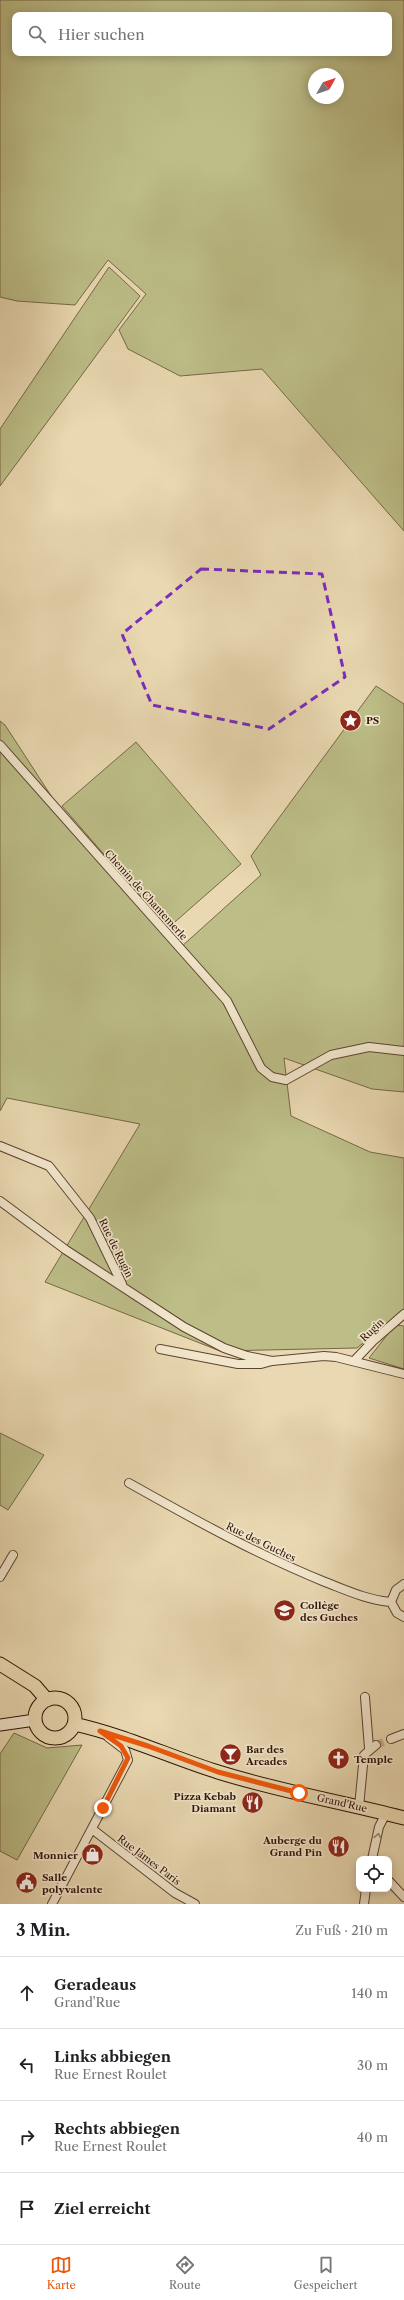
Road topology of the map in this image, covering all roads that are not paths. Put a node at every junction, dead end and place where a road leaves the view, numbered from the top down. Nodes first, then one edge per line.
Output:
1 (0, 745) edge
2 (404, 1051) edge
3 (0, 1146) edge
4 (0, 1201) edge
5 (122, 1285) junction
6 (404, 1314) edge
7 (160, 1349) dead end
8 (272, 1361) junction
9 (354, 1361) junction
10 (404, 1374) edge
11 (129, 1483) dead end
12 (13, 1555) dead end
13 (3, 1564) edge
14 (0, 1576) edge
15 (404, 1584) edge
16 (391, 1602) junction
17 (404, 1617) edge
18 (0, 1664) edge
19 (365, 1697) dead end
20 (47, 1700) junction
21 (35, 1720) junction
22 (74, 1724) junction
23 (0, 1725) edge
24 (100, 1731) junction
25 (404, 1734) edge
26 (392, 1739) tunnel mouth
27 (359, 1807) junction
28 (386, 1814) junction
29 (404, 1818) edge
30 (92, 1829) junction
31 (373, 1856) edge
32 (392, 1884) edge
33 (368, 1892) edge
34 (404, 1897) edge
35 (52, 1904) edge
36 (195, 1904) edge
37 (364, 1904) edge

1 - 2 street, Chemin de Chantemerle
3 - 5 street, Rue de Rugin
4 - 5 street
5 - 8 street, Rue de Rugin
6 - 9 street, Rugin
7 - 8 street, Rue de Rugin
8 - 9 street, Rue de Rugin
9 - 10 street, Rue de Rugin
11 - 16 street, Rue des Guches
12 - 13 street
13 - 14 street
15 - 16 street
16 - 17 street
18 - 20 main road
19 - 27 street
20 - 21 main road
20 - 22 main road
21 - 22 main road
21 - 23 main road
22 - 24 main road, Grand'Rue
24 - 27 main road, Grand'Rue
24 - 30 street
25 - 26 street
27 - 28 main road, Grand'Rue
28 - 29 main road, Grand'Rue
31 -> 28 street
30 - 35 street
30 - 36 street, Rue Jämes Paris
32 - 34 street
33 - 37 street

